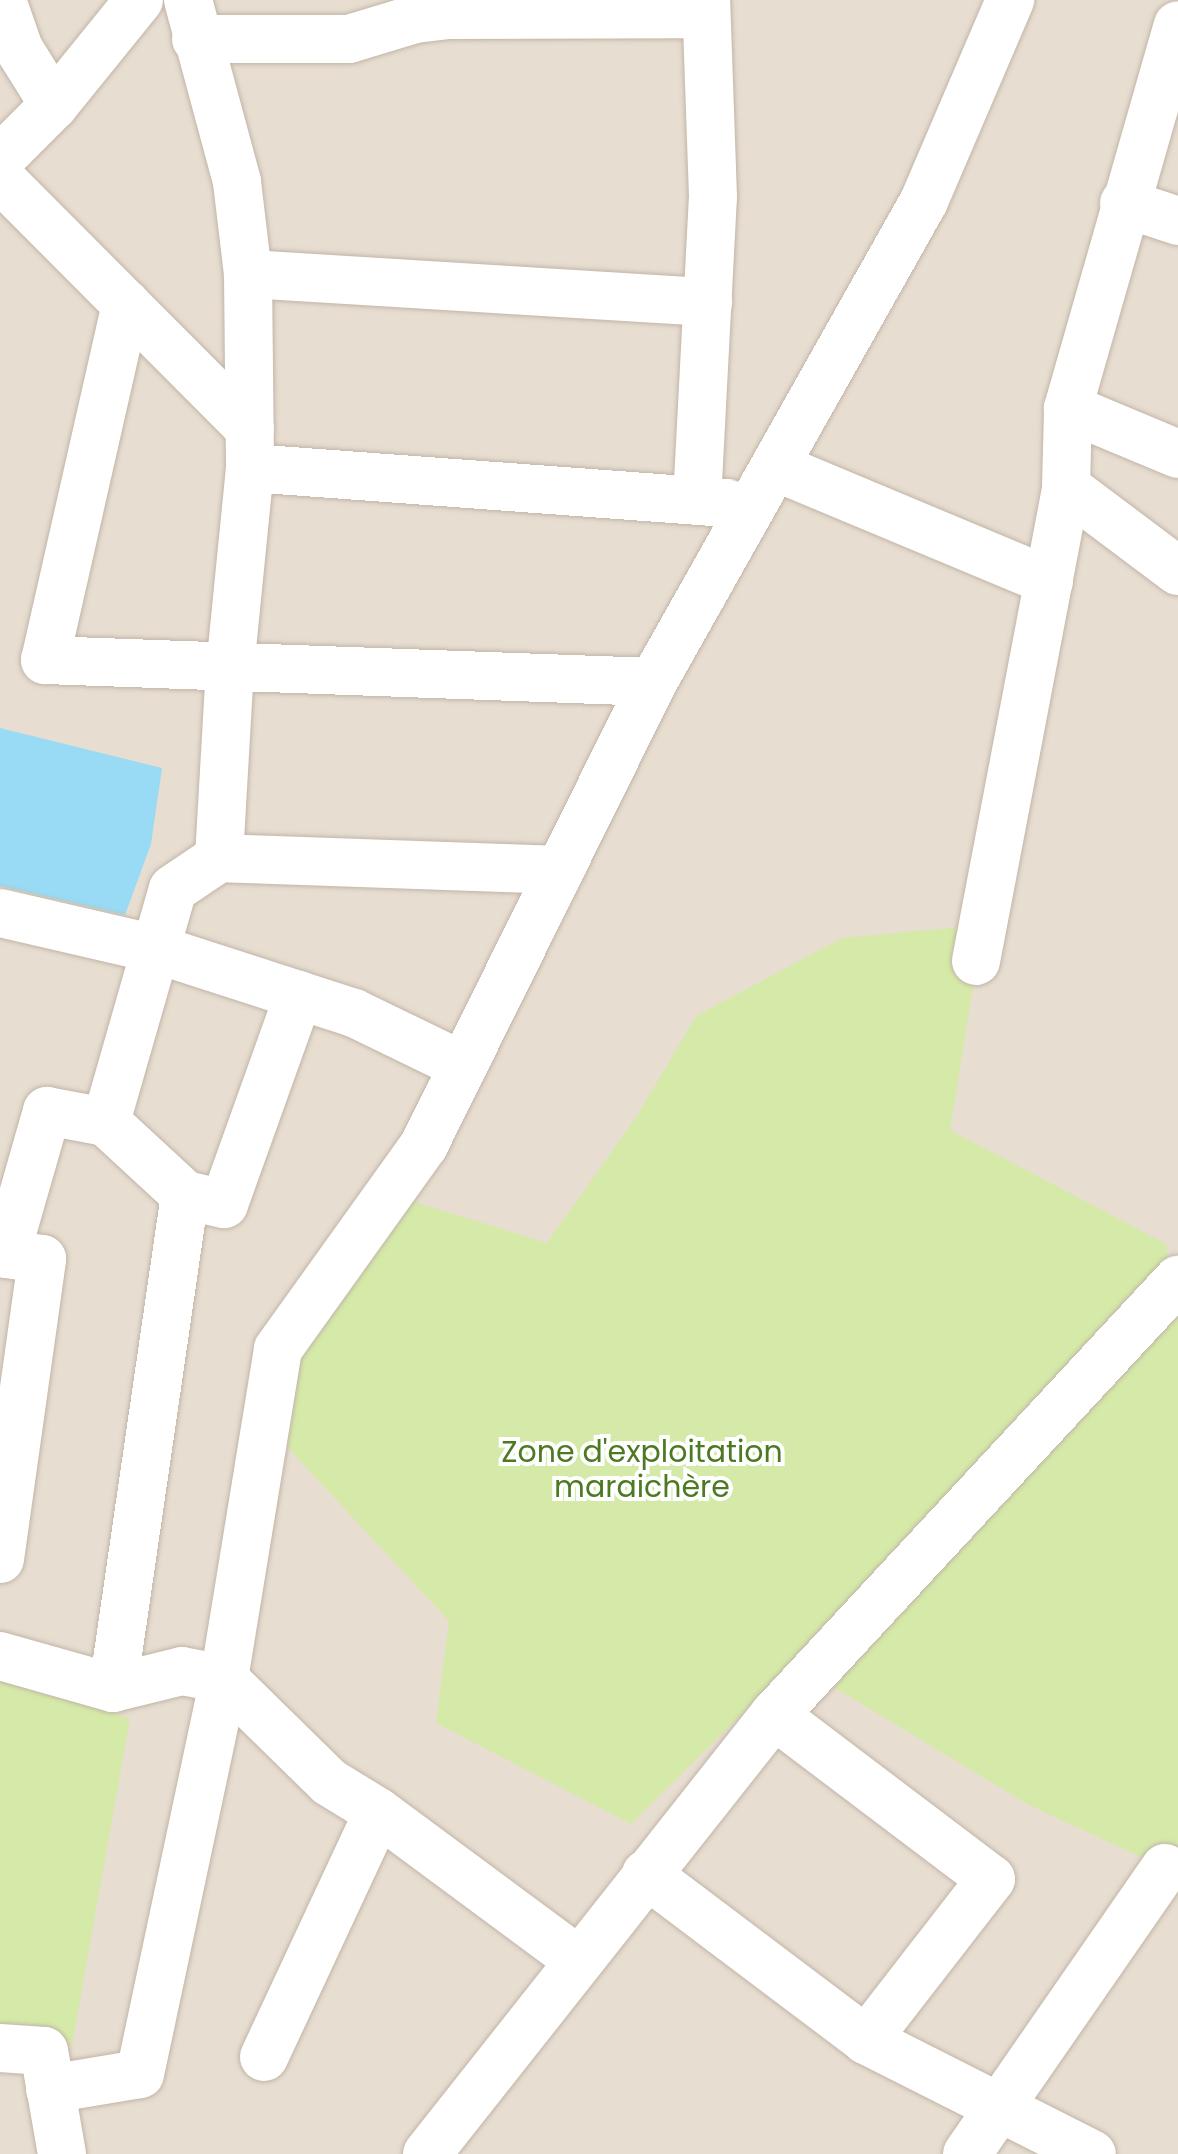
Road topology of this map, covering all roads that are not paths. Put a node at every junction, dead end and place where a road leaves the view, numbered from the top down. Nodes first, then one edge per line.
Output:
1 (2, 0) edge
2 (139, 0) edge
3 (1010, 0) edge
4 (706, 7) edge
5 (192, 20) edge
6 (1178, 25) edge
7 (1173, 74) edge
8 (54, 106) junction
9 (0, 160) edge
10 (0, 178) edge
11 (1124, 203) junction
12 (1178, 221) edge
13 (248, 274) junction
14 (708, 302) junction
15 (126, 304) junction
16 (1068, 408) junction
17 (250, 448) junction
18 (1178, 454) edge
19 (763, 486) junction
20 (1066, 487) junction
21 (697, 501) junction
22 (1178, 572) edge
23 (1050, 582) junction
24 (230, 666) junction
25 (653, 682) junction
26 (219, 858) junction
27 (559, 870) junction
28 (0, 913) edge
29 (156, 949) junction
30 (976, 961) dead end
31 (299, 996) junction
32 (461, 1065) junction
33 (106, 1122) junction
34 (185, 1195) junction
35 (1178, 1280) edge
36 (0, 1559) edge
37 (0, 1656) edge
38 (224, 1679) junction
39 (112, 1688) junction
40 (774, 1715) junction
41 (378, 1812) junction
42 (1165, 1868) dead end
43 (646, 1874) junction
44 (578, 1962) junction
45 (866, 2040) junction
46 (0, 2048) edge
47 (264, 2057) dead end
48 (50, 2089) junction
49 (1001, 2104) junction
50 (62, 2154) edge
51 (426, 2154) edge
52 (967, 2154) edge
53 (1092, 2154) edge

1 - 8 street
2 - 8 street
3 - 19 street
4 - 5 street
4 - 14 street
5 - 13 street
6 - 7 street
7 - 11 street
8 - 9 street
10 - 15 street
11 - 12 street
11 - 16 street
13 - 14 street
13 - 17 street
14 - 21 street
15 - 17 street
15 - 24 street
16 - 18 street
16 - 20 street
17 - 21 street
17 - 24 street
19 - 21 street
19 - 23 street
19 - 25 street
20 - 22 street
20 - 23 street
23 - 30 street
24 - 25 street
24 - 26 street
25 - 27 street
26 - 27 street
26 - 29 street
27 - 32 street
28 - 29 street
29 - 31 street
29 - 33 street
31 - 32 street
31 - 34 street
32 - 38 street
33 - 34 street
33 - 36 street
34 - 39 street
35 - 40 street
37 - 39 street
38 - 39 street
38 - 41 street
38 - 48 street
40 - 43 street
40 - 45 street
41 - 44 street
41 - 47 street
42 - 49 street
43 - 44 street
43 - 45 street
44 - 51 street
45 - 49 street
46 - 48 street
48 - 50 street
49 - 52 street
49 - 53 street

